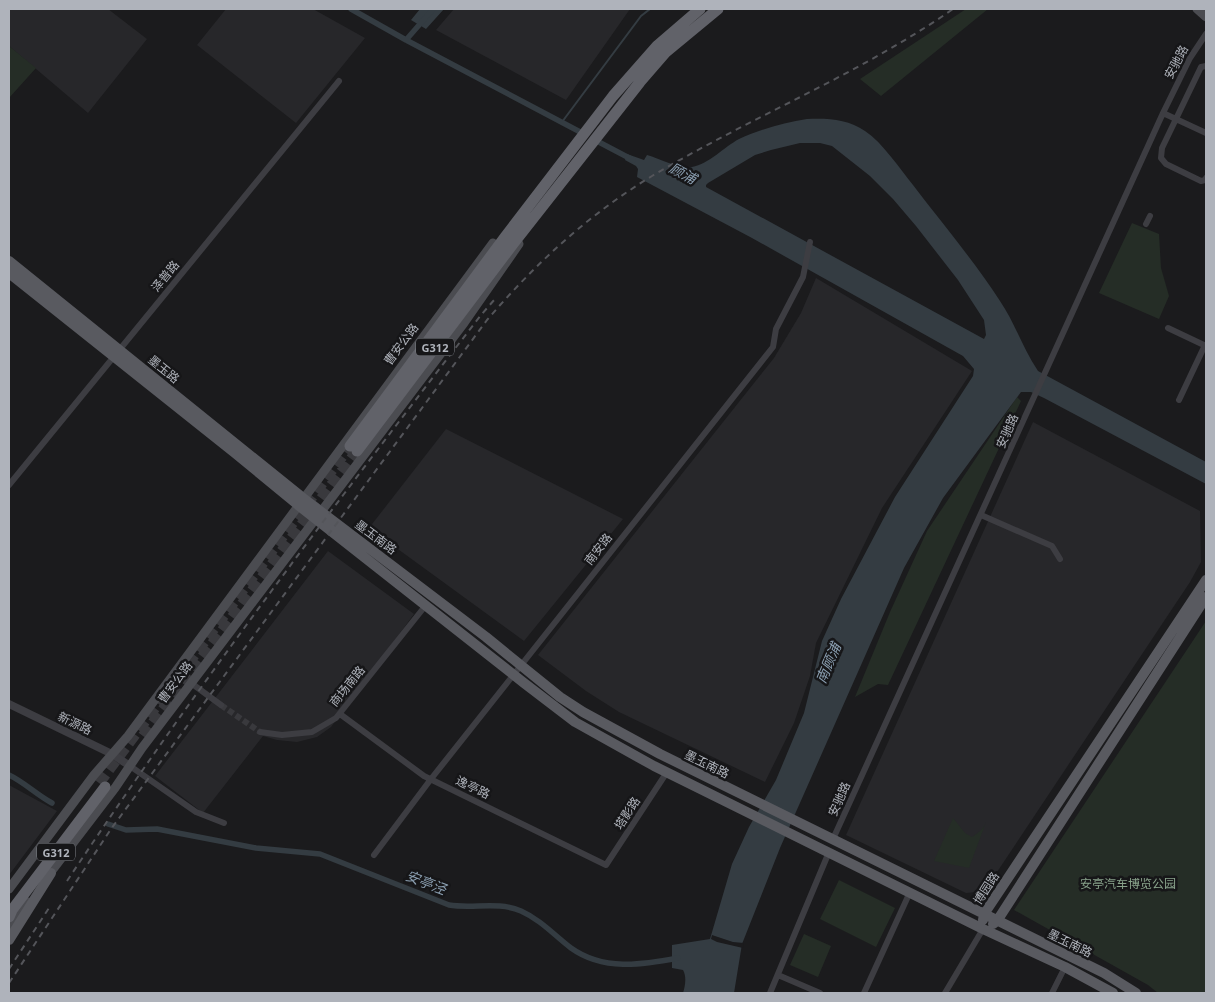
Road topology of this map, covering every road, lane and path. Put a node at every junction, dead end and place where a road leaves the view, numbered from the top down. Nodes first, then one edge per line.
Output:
1 (700, 9) edge
2 (718, 9) edge
3 (1197, 9) edge
4 (1206, 17) edge
5 (1206, 34) edge
6 (1206, 66) edge
7 (339, 81) dead end
8 (1163, 113) junction
9 (1176, 119) junction
10 (599, 124) junction
11 (1206, 134) edge
12 (1206, 178) edge
13 (529, 215) junction
14 (1150, 216) dead end
15 (1146, 224) dead end
16 (810, 242) dead end
17 (9, 261) edge
18 (9, 273) edge
19 (1168, 328) dead end
20 (1205, 346) edge
21 (117, 352) junction
22 (1179, 400) dead end
23 (353, 448) tunnel mouth
24 (9, 485) edge
25 (300, 502) junction
26 (319, 515) junction
27 (981, 515) junction
28 (1060, 559) dead end
29 (1206, 580) edge
30 (1206, 597) edge
31 (426, 606) junction
32 (520, 666) junction
33 (513, 675) junction
34 (191, 684) junction
35 (9, 704) edge
36 (221, 705) tunnel mouth
37 (340, 714) junction
38 (260, 732) tunnel mouth
39 (112, 754) junction
40 (130, 766) junction
41 (667, 772) junction
42 (431, 779) junction
43 (224, 823) dead end
44 (833, 839) junction
45 (829, 852) junction
46 (374, 855) dead end
47 (606, 866) joint
48 (50, 873) junction
49 (9, 889) edge
50 (910, 892) junction
51 (9, 904) edge
52 (984, 914) junction
53 (9, 917) edge
54 (997, 921) junction
55 (9, 927) edge
56 (983, 929) junction
57 (9, 940) edge
58 (1064, 967) junction
59 (778, 975) junction
60 (770, 993) edge
61 (820, 993) edge
62 (864, 993) edge
63 (945, 993) edge
64 (1052, 993) edge
65 (1113, 993) edge
66 (1136, 993) edge

1 - 10 highway, 曹安公路 / G312
2 - 10 highway, 曹安公路 / G312
3 - 4 main road
5 - 8 street, 安驰路
6 - 9 street
7 - 21 street, 泽普路
8 - 9 street
8 - 27 street, 安驰路
9 - 11 street
9 - 12 street
10 - 13 highway, 曹安公路 / G312
13 - 23 highway, 曹安公路 / G312
13 - 25 main road, 曹安公路
13 - 26 main road, 曹安公路
14 - 15 street
16 - 32 street, 南安路
17 - 21 main road, 墨玉路
18 - 21 main road, 墨玉路
19 - 20 street
20 - 22 street
21 - 24 street, 泽普路
21 - 25 main road, 墨玉路
25 - 26 main road, 墨玉南路
25 - 39 main road, 曹安公路
26 - 31 main road, 墨玉南路
26 - 32 main road, 墨玉南路
26 - 34 main road, 曹安公路
27 - 28 street
27 - 44 street, 安驰路
29 - 52 main road, 博园路
30 - 54 main road
31 - 33 main road, 墨玉南路
31 - 37 street, 商场南路
32 - 33 street, 南安路
32 - 44 main road, 墨玉南路
33 - 41 main road, 墨玉南路
33 - 42 street, 南安路
34 - 36 street
34 - 40 main road, 曹安公路
35 - 39 street, 新源路
37 - 38 street, 商场南路
37 - 42 street, 逸亭路
39 - 40 street, 新源路
39 - 49 main road, 曹安公路
40 - 43 street
40 - 48 main road, 曹安公路
41 - 45 main road, 墨玉南路
41 - 47 street, 塔影路
42 - 46 street, 南安路
42 - 47 street, 逸亭路
44 - 52 main road, 墨玉南路
45 - 50 main road, 墨玉南路
45 - 59 street
48 - 55 main road, 曹安公路
48 - 57 main road
50 - 56 main road, 墨玉南路
50 - 62 street
51 - 53 highway, G312
52 - 54 main road, 墨玉南路
52 - 56 main road, 博园路
54 - 56 main road
54 - 66 main road, 墨玉南路
56 - 58 main road, 墨玉南路
56 - 63 street
58 - 64 street
58 - 65 main road, 墨玉南路
59 - 60 street
59 - 61 street

